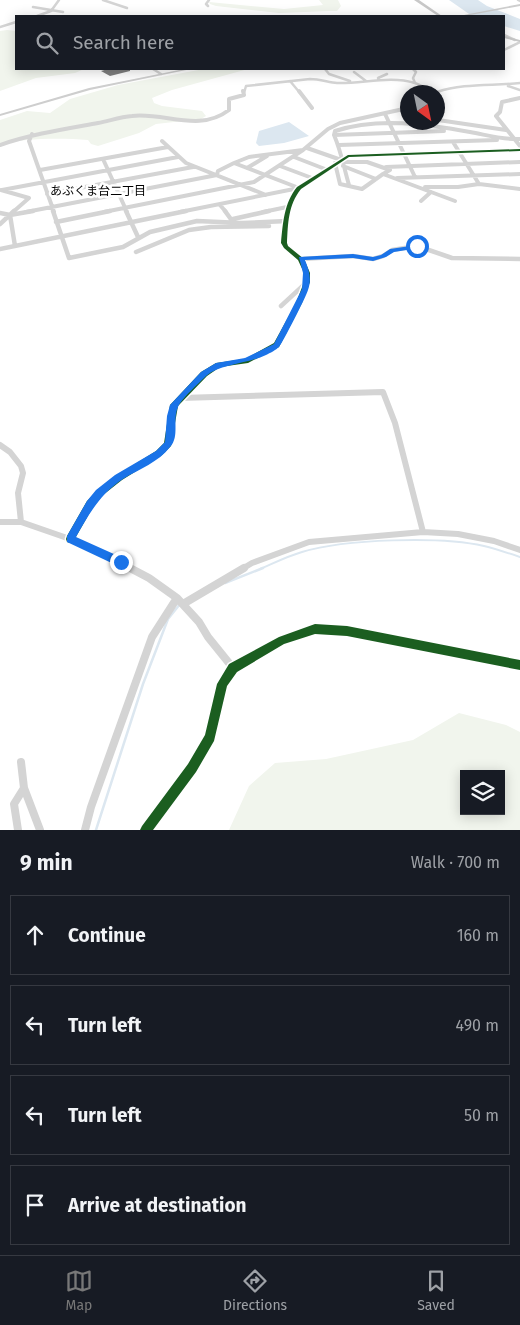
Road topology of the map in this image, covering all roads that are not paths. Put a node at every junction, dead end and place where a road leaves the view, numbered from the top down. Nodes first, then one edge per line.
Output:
1 (59, 0) edge
2 (104, 0) edge
3 (209, 0) edge
4 (416, 0) edge
5 (208, 6) dead end
6 (520, 6) edge
7 (33, 7) dead end
8 (127, 8) dead end
9 (51, 11) junction
10 (63, 12) dead end
11 (40, 15) edge
12 (438, 15) edge
13 (467, 15) edge
14 (475, 15) edge
15 (15, 22) edge
16 (0, 27) edge
17 (505, 36) edge
18 (518, 41) edge
19 (505, 49) edge
20 (155, 70) edge
21 (174, 70) edge
22 (181, 70) edge
23 (326, 70) edge
24 (414, 70) edge
25 (354, 72) dead end
26 (160, 73) junction
27 (387, 74) dead end
28 (379, 80) junction
29 (290, 81) junction
30 (350, 81) junction
31 (366, 81) junction
32 (415, 83) junction
33 (520, 83) edge
34 (418, 85) edge
35 (506, 85) junction
36 (445, 90) edge
37 (520, 90) edge
38 (520, 98) edge
39 (312, 108) dead end
40 (400, 110) edge
41 (0, 114) edge
42 (386, 116) dead end
43 (445, 121) edge
44 (391, 124) junction
45 (458, 130) junction
46 (506, 130) junction
47 (431, 132) junction
48 (394, 133) junction
49 (32, 134) junction
50 (334, 135) junction
51 (515, 139) junction
52 (520, 139) edge
53 (162, 140) dead end
54 (507, 140) junction
55 (437, 142) junction
56 (453, 142) junction
57 (400, 143) junction
58 (0, 144) edge
59 (339, 145) junction
60 (168, 147) junction
61 (520, 148) edge
62 (305, 149) junction
63 (460, 152) junction
64 (271, 153) junction
65 (405, 154) junction
66 (178, 157) junction
67 (294, 157) junction
68 (103, 159) junction
69 (341, 159) junction
70 (520, 162) edge
71 (234, 163) junction
72 (335, 163) junction
73 (466, 164) junction
74 (410, 165) junction
75 (280, 166) junction
76 (343, 166) junction
77 (193, 167) junction
78 (386, 167) junction
79 (247, 168) junction
80 (325, 169) junction
81 (40, 170) junction
82 (107, 170) junction
83 (383, 174) junction
84 (520, 174) edge
85 (217, 175) junction
86 (265, 175) junction
87 (473, 175) junction
88 (415, 177) junction
89 (312, 178) junction
90 (376, 179) junction
91 (395, 179) junction
92 (43, 181) junction
93 (112, 182) junction
94 (479, 184) junction
95 (242, 185) junction
96 (349, 186) junction
97 (298, 188) junction
98 (520, 189) edge
99 (1, 190) edge
100 (431, 192) junction
101 (509, 192) dead end
102 (48, 194) junction
103 (119, 195) junction
104 (266, 195) junction
105 (421, 201) dead end
106 (454, 201) dead end
107 (220, 205) junction
108 (287, 207) junction
109 (51, 208) junction
110 (125, 208) junction
111 (0, 213) edge
112 (10, 215) junction
113 (233, 220) junction
114 (56, 222) junction
115 (132, 223) junction
116 (287, 223) junction
117 (0, 224) edge
118 (37, 233) dead end
119 (61, 237) junction
120 (138, 237) junction
121 (40, 241) junction
122 (15, 246) junction
123 (0, 249) edge
124 (136, 252) dead end
125 (301, 258) junction
126 (520, 259) edge
127 (307, 282) junction
128 (281, 306) dead end
129 (181, 398) junction
130 (0, 445) edge
131 (0, 522) edge
132 (22, 522) junction
133 (423, 532) junction
134 (70, 539) junction
135 (520, 550) edge
136 (180, 601) junction
137 (520, 665) edge
138 (233, 668) junction
139 (21, 762) dead end
140 (24, 788) junction
141 (18, 830) edge
142 (40, 830) edge
143 (85, 830) edge
144 (146, 830) edge

1 - 9 street
2 - 8 street
3 - 5 street
4 - 12 main road
6 - 13 street
6 - 14 street
7 - 9 street
9 - 10 street
9 - 11 street
15 - 16 street
17 - 18 main road
18 - 19 street
20 - 26 street
21 - 26 street
22 - 26 street
23 - 30 street
24 - 32 street
25 - 31 street
26 - 41 street
27 - 28 street
28 - 31 street
28 - 32 street
29 - 30 street
29 - 39 street
29 - 49 street
30 - 31 street
32 - 34 street
33 - 35 street
35 - 36 street
35 - 37 street
38 - 46 street
40 - 62 street
42 - 44 street
43 - 46 street
44 - 45 street
44 - 48 street
44 - 50 street
45 - 47 street
45 - 54 street
46 - 51 street
47 - 48 street
47 - 55 street
48 - 50 street
48 - 57 street
49 - 58 street
49 - 81 street
50 - 59 street
51 - 52 street
51 - 54 street
51 - 61 street
53 - 60 street
54 - 56 street
55 - 56 street
55 - 57 street
56 - 63 street
57 - 59 street
57 - 65 street
59 - 69 street
60 - 66 street
60 - 68 street
61 - 63 street
62 - 64 street
62 - 67 street
62 - 69 street
63 - 65 street
63 - 73 street
64 - 71 street
64 - 79 street
65 - 69 street
65 - 74 street
66 - 77 street
66 - 82 street
67 - 75 street
67 - 80 street
68 - 81 street
68 - 82 street
69 - 72 street
69 - 76 street
69 - 78 street
70 - 73 street
71 - 79 street
71 - 85 street
72 - 80 street
72 - 96 street
73 - 74 street
73 - 87 street
74 - 78 street
74 - 88 street
75 - 86 street
75 - 89 street
76 - 90 street
76 - 96 street
77 - 85 street
77 - 93 street
78 - 83 street
79 - 86 street
80 - 89 street
81 - 92 street
82 - 92 street
82 - 93 street
83 - 90 street
83 - 91 street
84 - 87 street
85 - 95 street
85 - 103 street
86 - 95 street
86 - 97 street
87 - 88 street
87 - 94 street
88 - 91 street
89 - 97 street
90 - 96 street
91 - 100 street
92 - 99 street
92 - 102 street
93 - 102 street
93 - 103 street
94 - 98 street
94 - 101 street
95 - 104 street
95 - 110 street
97 - 104 street
97 - 108 street
99 - 112 street
100 - 105 street
100 - 106 street
102 - 109 street
103 - 109 street
103 - 110 street
104 - 107 street
107 - 113 street
107 - 115 street
108 - 113 street
108 - 116 street
109 - 112 street
109 - 114 street
110 - 114 street
110 - 115 street
111 - 112 street
112 - 117 street
112 - 122 street
113 - 116 street
113 - 120 street
114 - 119 street
115 - 119 street
115 - 120 street
116 - 124 street
116 - 125 street
118 - 121 street
119 - 120 street
119 - 121 street
121 - 122 street
122 - 123 street
125 - 126 street
125 - 127 street
127 - 128 street
127 - 129 street
129 - 133 street
129 - 134 street
130 - 132 street
131 - 132 street
132 - 134 street
133 - 135 street
133 - 136 street
134 - 136 street
136 - 138 street
136 - 143 street
137 - 138 street
138 - 144 street
139 - 140 street
140 - 141 street
140 - 142 street

